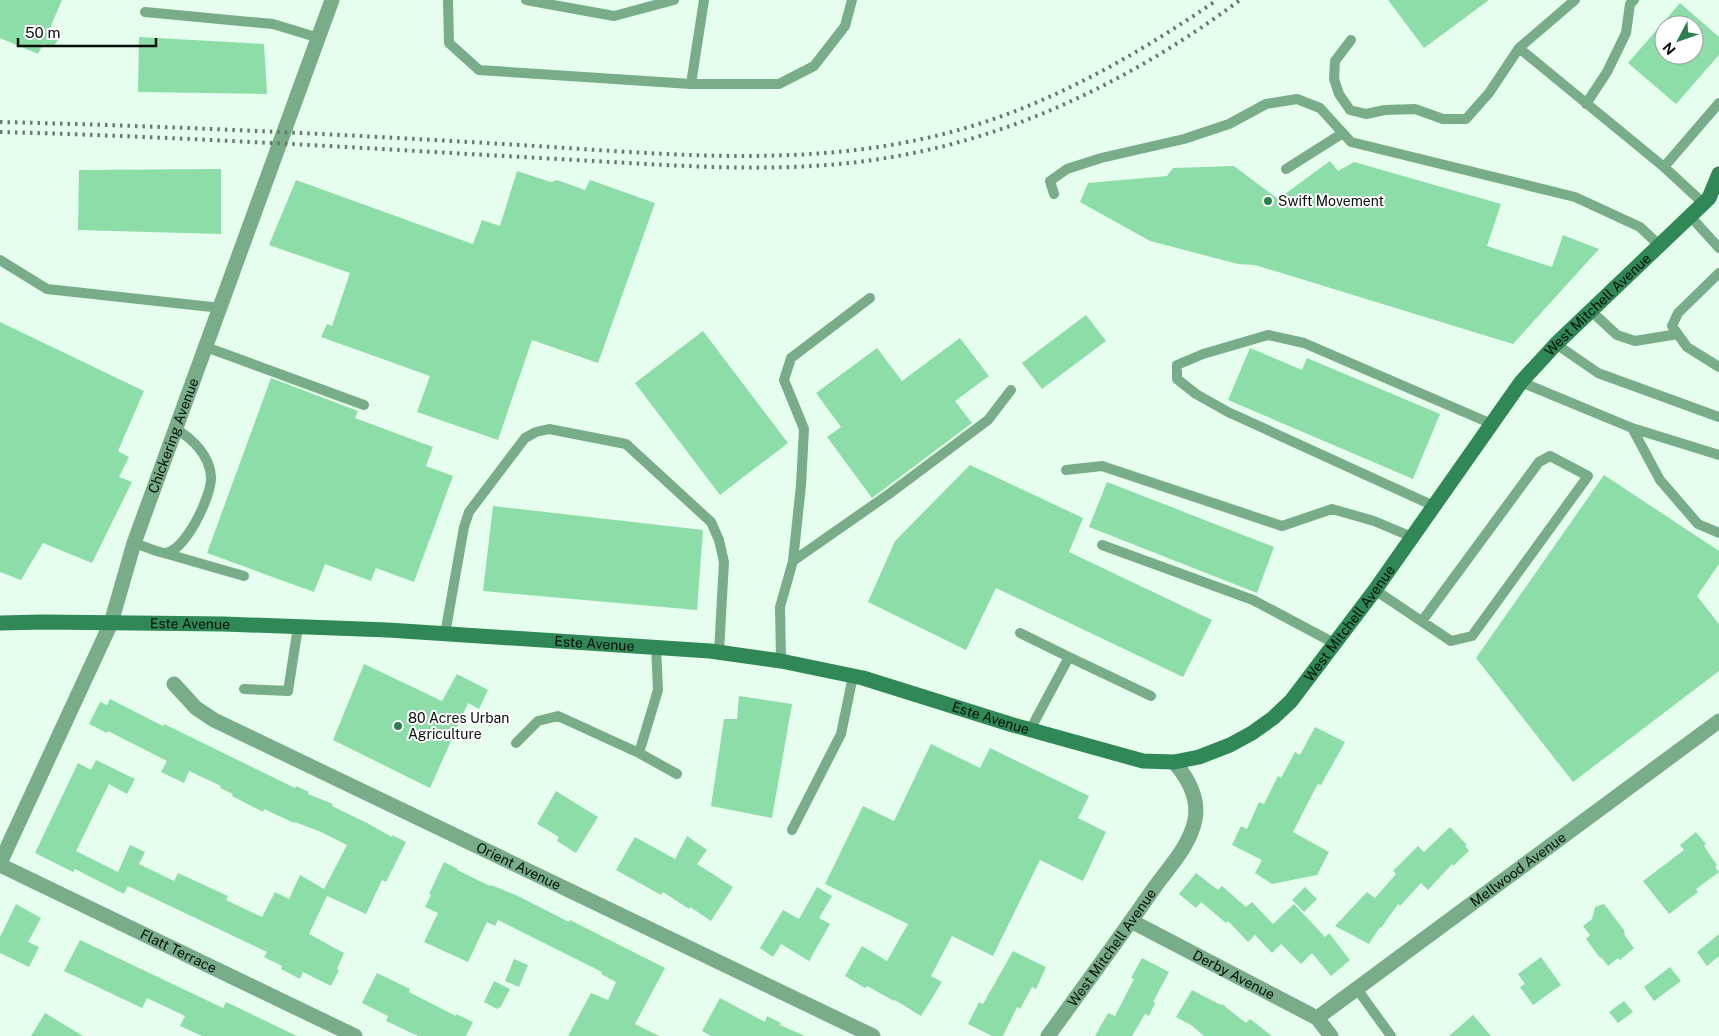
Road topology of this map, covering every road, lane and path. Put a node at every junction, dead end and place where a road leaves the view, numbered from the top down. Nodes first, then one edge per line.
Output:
1 (332, 0) edge
2 (448, 0) edge
3 (526, 0) edge
4 (674, 0) edge
5 (704, 0) edge
6 (852, 0) edge
7 (1575, 0) edge
8 (1634, 0) edge
9 (145, 12) dead end
10 (319, 38) junction
11 (1351, 40) dead end
12 (1519, 48) junction
13 (691, 84) junction
14 (1719, 103) edge
15 (1586, 104) junction
16 (1342, 133) junction
17 (1664, 167) junction
18 (1286, 169) dead end
19 (1719, 174) edge
20 (1054, 194) dead end
21 (1710, 199) edge
22 (1690, 216) junction
23 (1659, 245) junction
24 (1719, 248) edge
25 (0, 260) edge
26 (1719, 273) edge
27 (870, 298) dead end
28 (221, 308) junction
29 (1590, 311) junction
30 (1678, 334) junction
31 (1556, 344) junction
32 (206, 347) junction
33 (1719, 367) edge
34 (1521, 382) junction
35 (1011, 390) dead end
36 (364, 405) dead end
37 (1719, 417) edge
38 (1492, 424) junction
39 (1632, 428) junction
40 (176, 429) junction
41 (1719, 455) edge
42 (1066, 470) dead end
43 (1434, 506) junction
44 (1719, 534) edge
45 (1412, 537) junction
46 (134, 543) junction
47 (1102, 544) dead end
48 (164, 552) junction
49 (793, 561) junction
50 (244, 576) dead end
51 (1375, 590) junction
52 (1422, 621) junction
53 (0, 623) edge
54 (111, 623) junction
55 (298, 627) junction
56 (445, 634) junction
57 (1020, 634) dead end
58 (1334, 644) junction
59 (656, 647) junction
60 (719, 652) junction
61 (1069, 656) junction
62 (781, 660) junction
63 (854, 676) junction
64 (174, 684) dead end
65 (244, 689) dead end
66 (1152, 696) dead end
67 (1719, 721) edge
68 (1030, 730) junction
69 (516, 743) dead end
70 (639, 753) junction
71 (1174, 762) junction
72 (677, 774) dead end
73 (792, 830) dead end
74 (0, 864) edge
75 (1131, 921) junction
76 (1357, 989) junction
77 (1317, 1018) junction
78 (355, 1036) edge
79 (873, 1036) edge
80 (1048, 1036) edge
81 (1331, 1036) edge
82 (1391, 1036) edge

1 - 10 street, Chickering Avenue
2 - 13 lane
3 - 4 lane
5 - 13 lane
6 - 13 lane
7 - 12 lane
8 - 15 lane
9 - 10 lane
10 - 28 street, Chickering Avenue
11 - 12 lane
12 - 15 lane
14 - 17 lane
15 - 17 lane
16 - 18 lane
16 - 20 lane
16 - 23 lane
17 - 21 lane
19 - 21 street, West Mitchell Avenue
21 - 22 street, West Mitchell Avenue
22 - 23 street, West Mitchell Avenue
22 - 24 lane
23 - 29 street, West Mitchell Avenue
25 - 28 lane
26 - 30 lane
27 - 49 lane
28 - 32 street, Chickering Avenue
29 - 30 lane
29 - 31 street, West Mitchell Avenue
30 - 33 lane
31 - 34 street, West Mitchell Avenue
31 - 37 lane
32 - 36 lane
32 - 40 street, Chickering Avenue
34 - 38 street, West Mitchell Avenue
34 - 39 lane
35 - 49 lane
38 - 43 street, West Mitchell Avenue
38 - 43 lane
39 - 41 lane
39 - 44 lane
40 - 46 street, Chickering Avenue
40 - 48 lane
42 - 45 lane
43 - 45 street, West Mitchell Avenue
45 - 51 street, West Mitchell Avenue
46 - 48 lane
46 - 54 street, Chickering Avenue
47 - 58 lane
48 - 50 lane
49 - 62 lane
51 - 52 lane
51 - 58 street, West Mitchell Avenue
52 - 52 lane
53 - 54 street, Este Avenue
54 - 55 street, Este Avenue
54 - 74 street, Chickering Avenue
55 - 56 street, Este Avenue
55 - 65 lane
56 - 59 street, Este Avenue
56 - 60 lane
57 - 61 lane
58 - 71 street, West Mitchell Avenue
59 - 60 street, Este Avenue
59 - 70 lane
60 - 62 street, Este Avenue
61 - 66 lane
61 - 68 lane
62 - 63 street, Este Avenue
63 - 68 street, Este Avenue
63 - 73 lane
64 - 79 street, Orient Avenue
67 - 76 street, Mellwood Avenue
68 - 71 street, Este Avenue
69 - 70 lane
70 - 72 lane
71 - 75 street, West Mitchell Avenue
74 - 78 street, Flatt Terrace
75 - 77 street, Derby Avenue
75 - 80 street, West Mitchell Avenue
76 - 77 street, Mellwood Avenue
76 - 82 lane
77 - 81 street, Derby Avenue

